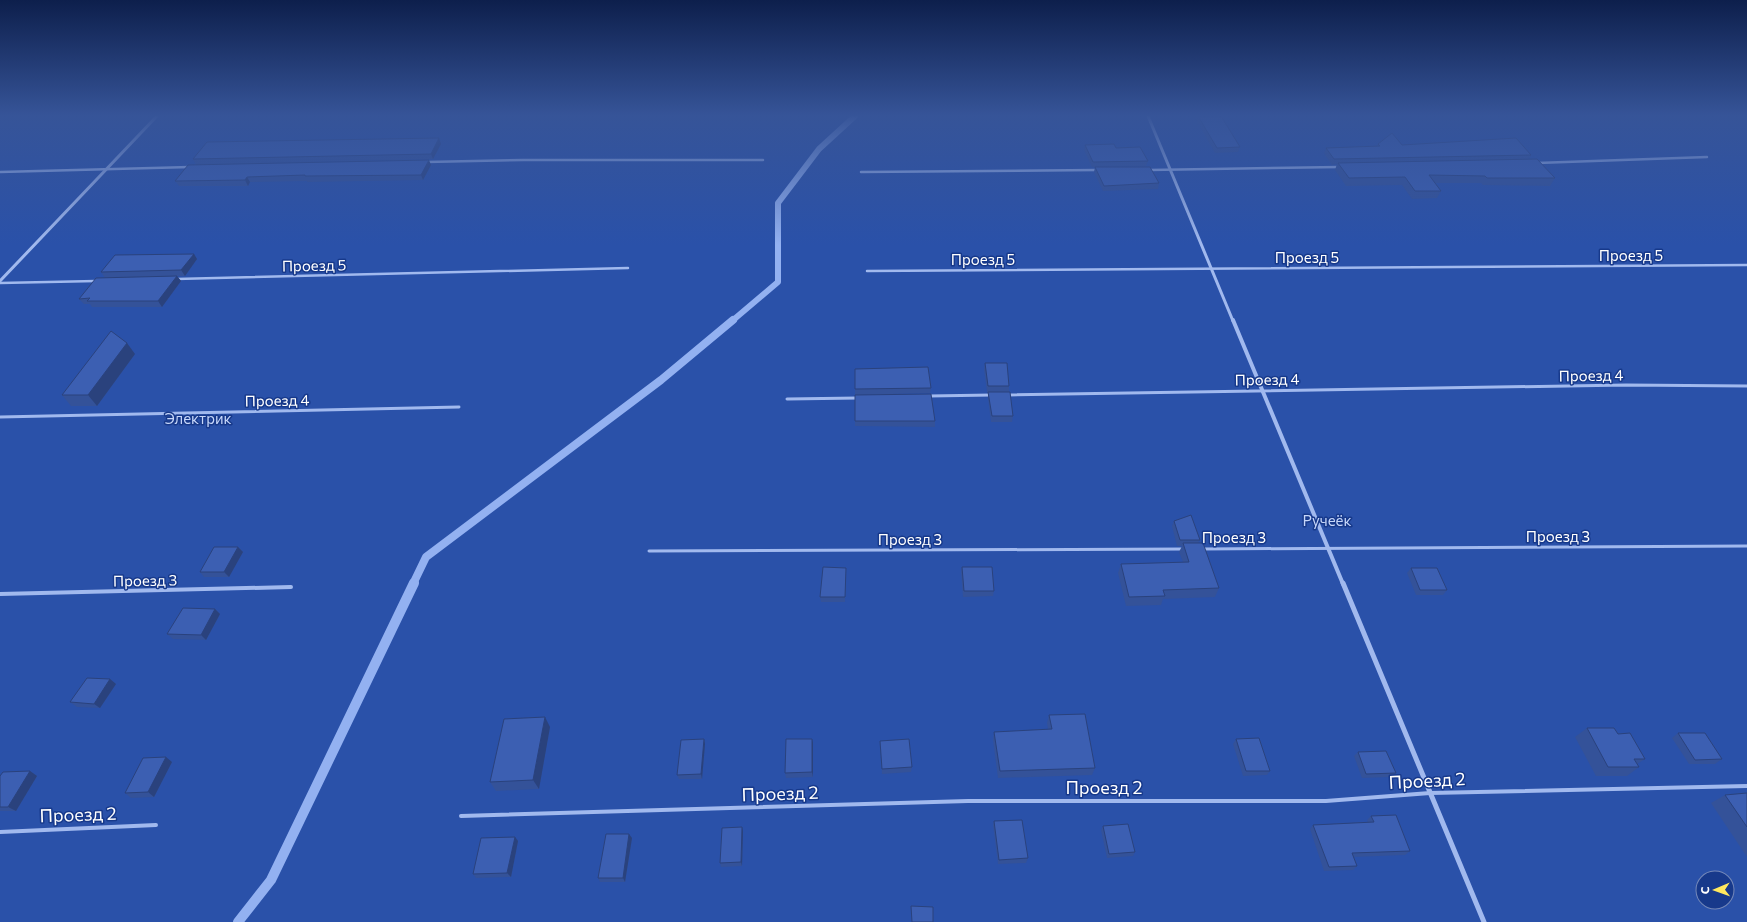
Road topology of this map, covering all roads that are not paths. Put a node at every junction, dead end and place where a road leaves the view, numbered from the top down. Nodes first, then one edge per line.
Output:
1 (116, 159) edge
2 (1166, 159) edge
3 (1649, 159) edge
4 (764, 160) dead end
5 (420, 162) edge
6 (1535, 163) edge
7 (193, 167) edge
8 (1346, 167) edge
9 (107, 169) junction
10 (1099, 170) edge
11 (1147, 170) edge
12 (1171, 170) junction
13 (0, 172) edge
14 (861, 172) dead end
15 (1747, 265) edge
16 (628, 268) dead end
17 (1212, 268) junction
18 (867, 271) dead end
19 (175, 279) edge
20 (103, 281) edge
21 (0, 282) edge
22 (1747, 386) edge
23 (1262, 390) junction
24 (993, 395) edge
25 (1001, 395) edge
26 (922, 396) edge
27 (859, 398) edge
28 (788, 399) dead end
29 (459, 407) dead end
30 (0, 417) edge
31 (1747, 546) edge
32 (1328, 548) junction
33 (1184, 549) edge
34 (1200, 549) edge
35 (648, 552) dead end
36 (291, 587) dead end
37 (0, 594) edge
38 (1747, 786) edge
39 (1430, 793) junction
40 (461, 816) dead end
41 (156, 825) dead end
42 (0, 832) edge
43 (1484, 922) edge

1 - 9 street
2 - 12 street
3 - 6 lane
4 - 5 lane
7 - 9 lane
8 - 12 lane
9 - 13 lane
9 - 21 street
10 - 14 lane
11 - 12 lane
12 - 17 street
15 - 17 lane, Проезд 5
16 - 19 lane, Проезд 5
17 - 18 lane, Проезд 5
17 - 23 street
20 - 21 lane
22 - 23 lane, Проезд 4
23 - 25 lane, Проезд 4
23 - 32 street
24 - 26 lane
27 - 28 lane
29 - 30 lane, Проезд 4
31 - 32 lane, Проезд 3
32 - 34 lane, Проезд 3
32 - 39 street
33 - 35 lane, Проезд 3
36 - 37 lane, Проезд 3
38 - 39 lane, Проезд 2
39 - 40 lane, Проезд 2
39 - 43 street
41 - 42 lane, Проезд 2

